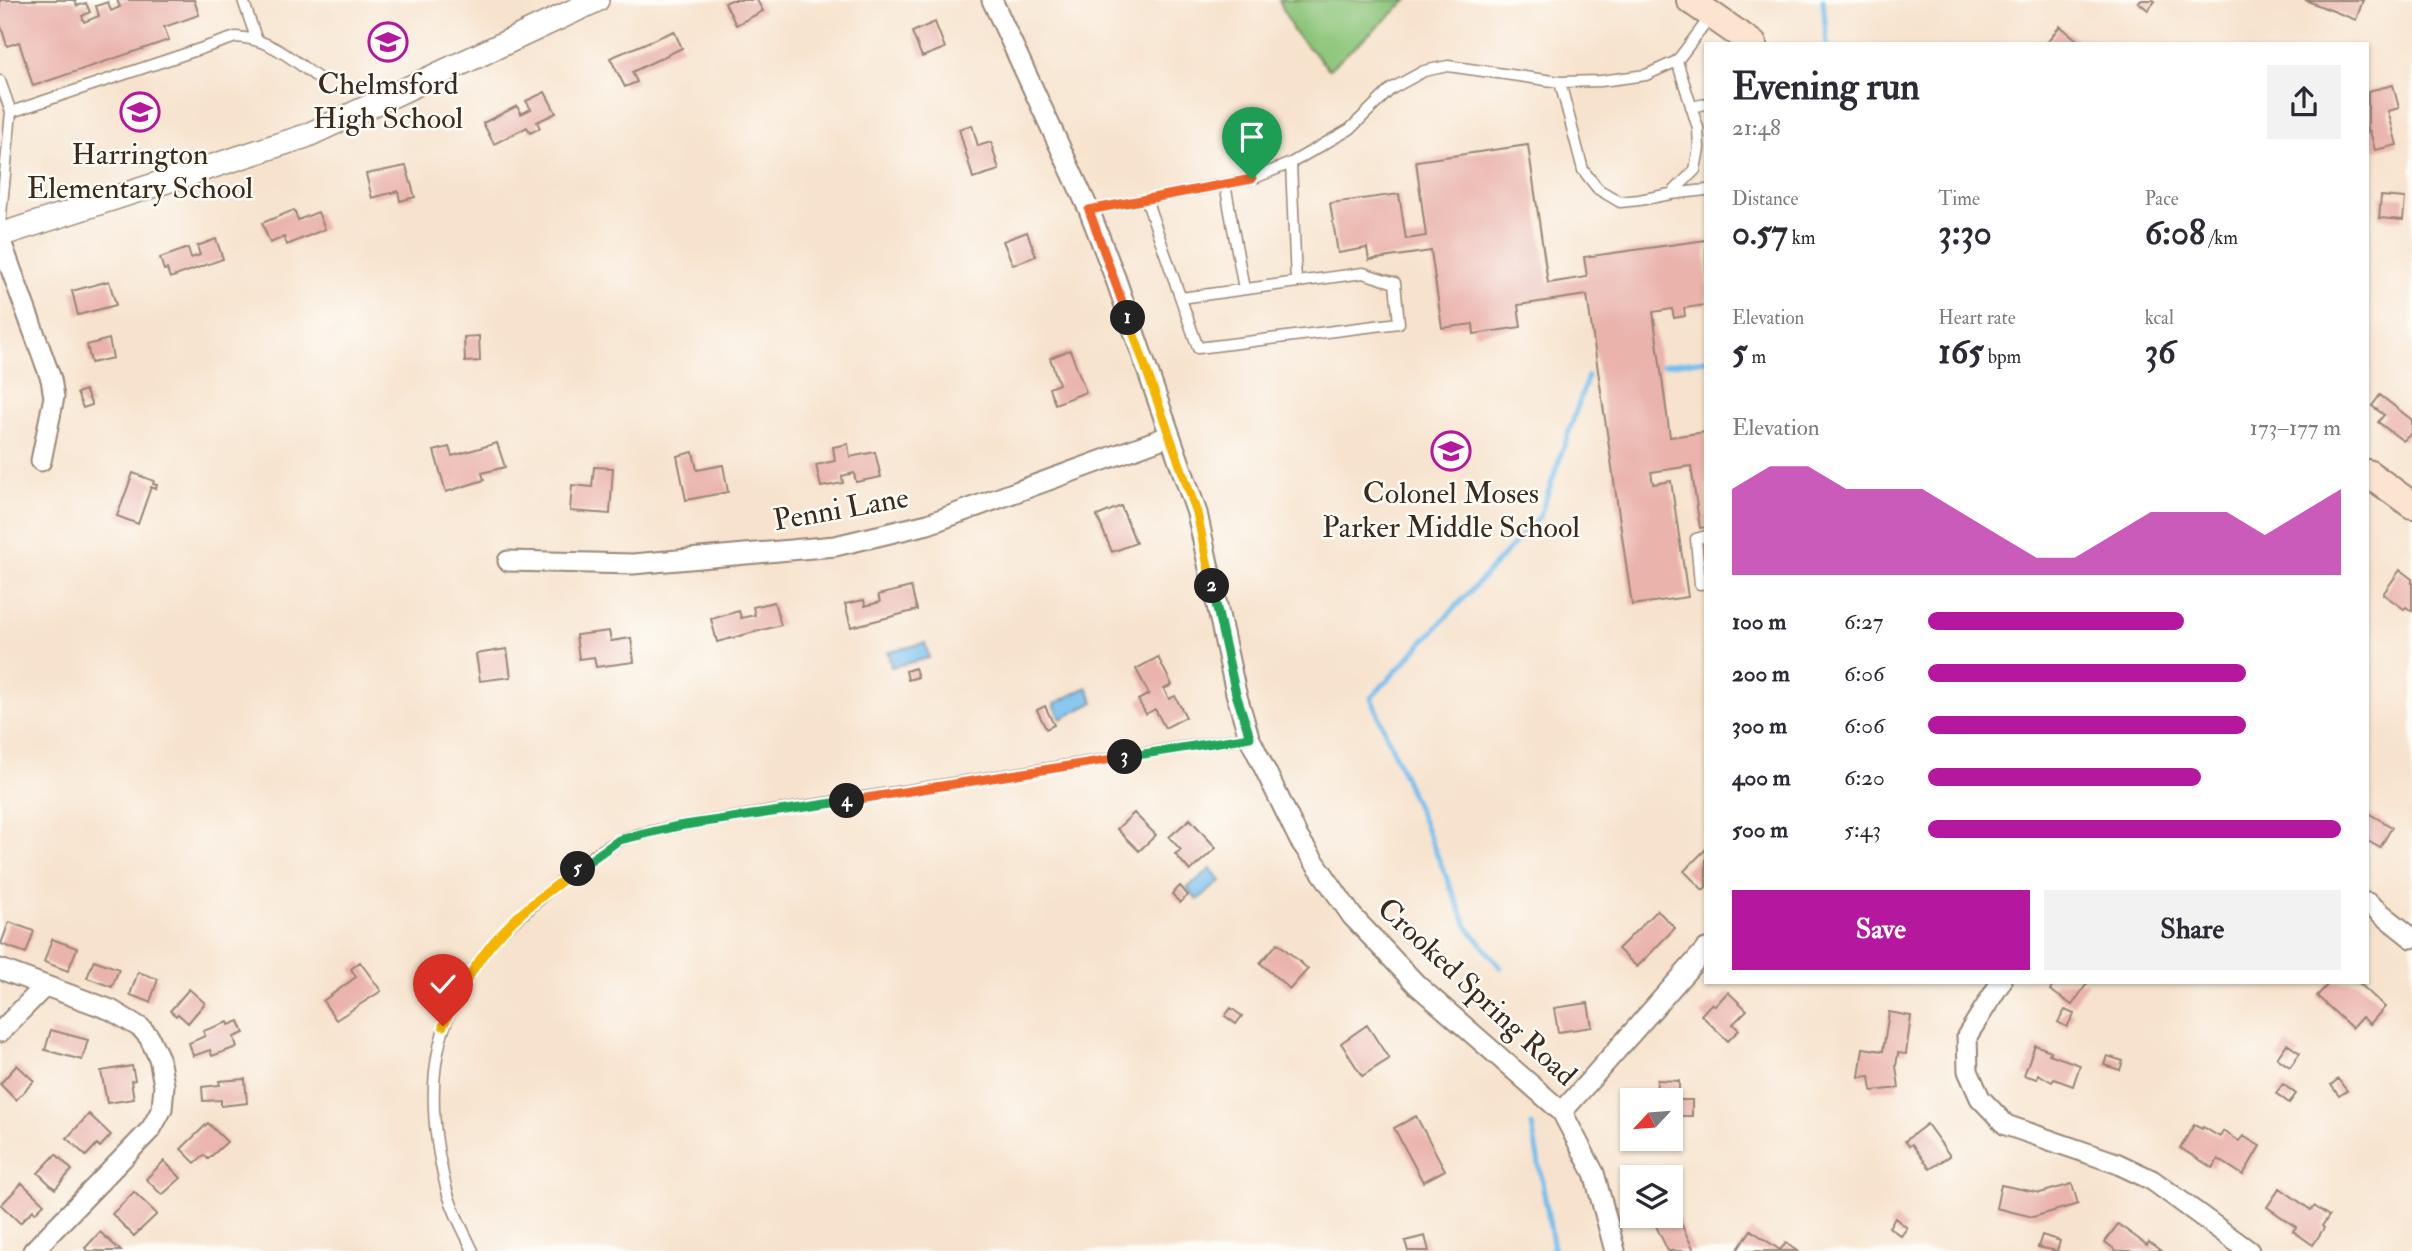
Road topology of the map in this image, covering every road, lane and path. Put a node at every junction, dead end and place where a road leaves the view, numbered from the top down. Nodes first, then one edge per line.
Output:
1 (243, 0) edge
2 (597, 0) edge
3 (992, 0) edge
4 (1689, 0) edge
5 (1711, 15) junction
6 (256, 38) junction
7 (1750, 42) edge
8 (1677, 61) junction
9 (318, 78) dead end
10 (0, 81) edge
11 (1560, 82) junction
12 (1704, 104) edge
13 (1691, 107) junction
14 (11, 112) junction
15 (1291, 163) junction
16 (1225, 184) junction
17 (1704, 190) edge
18 (1671, 194) junction
19 (1146, 199) junction
20 (1089, 210) junction
21 (0, 225) edge
22 (0, 237) edge
23 (1296, 282) junction
24 (1244, 289) junction
25 (1181, 298) junction
26 (1169, 436) junction
27 (41, 461) dead end
28 (2369, 474) edge
29 (2412, 505) edge
30 (1704, 536) edge
31 (508, 561) dead end
32 (1704, 583) edge
33 (1250, 737) junction
34 (2369, 904) edge
35 (2412, 938) edge
36 (1704, 951) edge
37 (0, 969) edge
38 (2000, 984) edge
39 (46, 986) junction
40 (0, 1032) edge
41 (1562, 1112) junction
42 (33, 1251) edge
43 (473, 1251) edge
44 (1615, 1251) edge
45 (2249, 1251) edge

1 - 6 lane
2 - 22 street
3 - 20 street, Crooked Spring Road
4 - 5 main road
5 - 7 main road
5 - 8 lane
6 - 9 lane
6 - 14 lane
8 - 11 lane
8 - 13 lane
10 - 14 lane
11 - 15 lane
11 - 18 lane
12 - 13 lane
13 - 18 lane
14 - 21 lane
15 - 16 lane
15 - 23 lane
16 - 19 lane
16 - 24 lane
17 - 18 lane
19 - 20 lane
19 - 25 lane
20 - 26 street, Crooked Spring Road
22 - 27 street
23 - 24 lane
23 - 25 lane
24 - 25 lane
26 - 31 street, Penni Lane
26 - 33 street, Crooked Spring Road
28 - 29 main road
30 - 32 lane
33 - 41 street, Crooked Spring Road
33 - 43 lane
34 - 35 street
36 - 41 street
37 - 39 street
38 - 45 street
39 - 40 street
39 - 42 street
41 - 44 street, Crooked Spring Road

